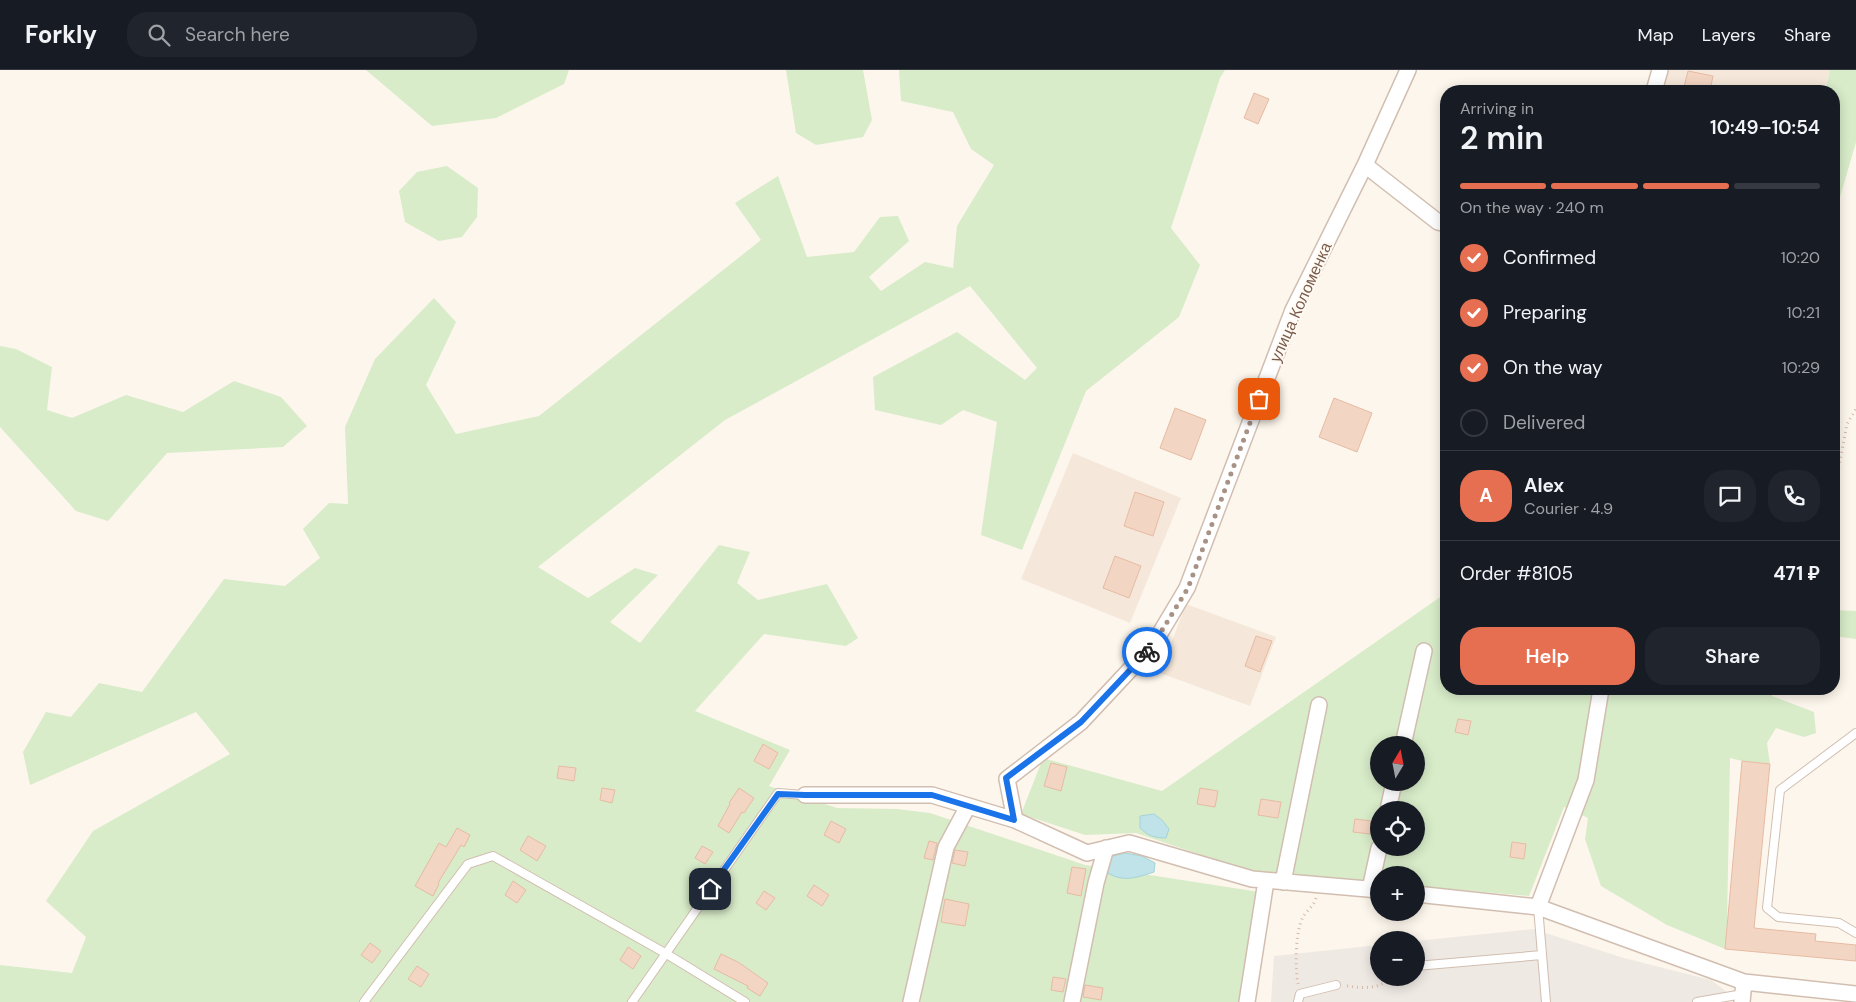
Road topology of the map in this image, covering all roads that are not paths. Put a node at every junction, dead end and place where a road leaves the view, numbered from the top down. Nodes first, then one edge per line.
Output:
1 (1408, 70) edge
2 (1660, 70) edge
3 (1656, 85) edge
4 (1365, 165) junction
5 (1440, 222) edge
6 (1424, 650) dead end
7 (1600, 695) edge
8 (1319, 705) dead end
9 (1856, 734) edge
10 (1405, 736) edge
11 (805, 795) joint
12 (968, 806) junction
13 (1014, 820) junction
14 (1106, 848) junction
15 (1266, 881) junction
16 (1283, 882) junction
17 (1370, 890) edge
18 (1425, 895) edge
19 (1538, 907) junction
20 (1856, 933) edge
21 (665, 953) junction
22 (1542, 955) junction
23 (1425, 965) edge
24 (1336, 984) road end
25 (1743, 993) edge
26 (1856, 994) edge
27 (1299, 998) edge
28 (364, 1002) edge
29 (632, 1002) edge
30 (746, 1002) edge
31 (911, 1002) edge
32 (1072, 1002) edge
33 (1247, 1002) edge
34 (1546, 1002) edge
35 (1697, 1002) edge

1 - 4 street, улица Коломенка
2 - 3 street
4 - 5 street
4 - 13 street, улица Коломенка
6 - 10 street
7 - 19 street
8 - 16 street
9 - 20 lane
11 - 12 street
11 - 21 lane
12 - 13 street
12 - 31 street
13 - 14 street
14 - 15 street
14 - 32 street
15 - 16 street
15 - 33 street
16 - 17 street
18 - 19 street
19 - 22 lane
19 - 25 street
21 - 28 lane
21 - 29 lane
21 - 30 lane
22 - 23 lane
22 - 34 lane
24 - 27 lane
25 - 26 street
25 - 35 lane

